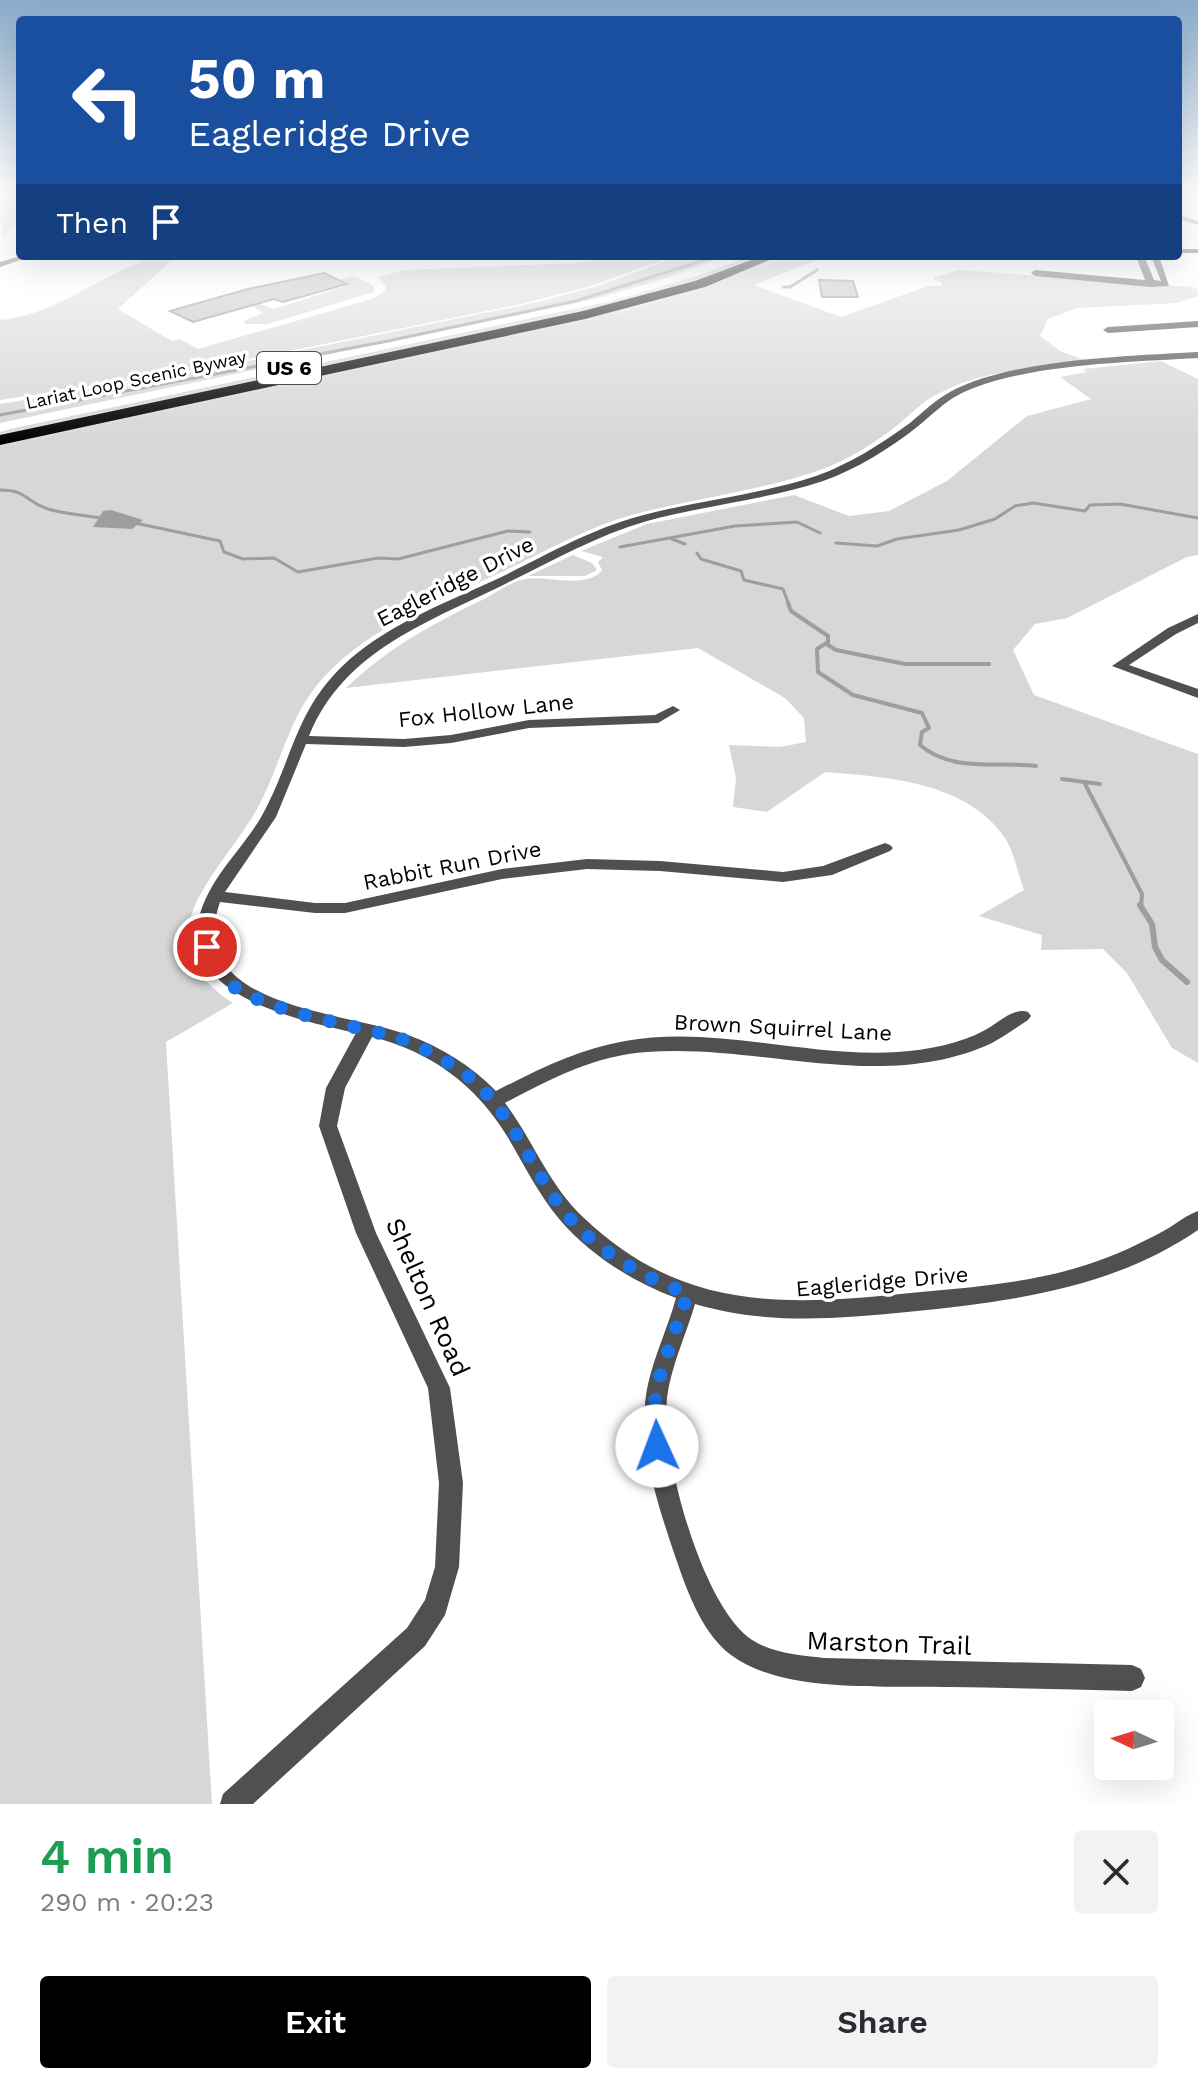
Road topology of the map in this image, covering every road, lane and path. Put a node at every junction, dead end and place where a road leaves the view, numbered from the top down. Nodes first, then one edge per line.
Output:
1 (691, 275) edge
2 (723, 275) edge
3 (1058, 275) edge
4 (1148, 275) edge
5 (1163, 275) edge
6 (1151, 284) junction
7 (1197, 325) edge
8 (1108, 330) dead end
9 (1198, 355) edge
10 (0, 429) edge
11 (0, 440) edge
12 (1198, 618) edge
13 (1198, 694) edge
14 (673, 710) dead end
15 (301, 740) junction
16 (885, 848) dead end
17 (215, 896) junction
18 (1022, 1016) dead end
19 (367, 1030) junction
20 (495, 1100) junction
21 (1198, 1219) edge
22 (688, 1293) junction
23 (1132, 1678) dead end
24 (233, 1804) edge

1 - 10 highway, Lariat Loop Scenic Byway / US 6
2 - 11 highway, Lariat Loop Scenic Byway / US 6
3 - 6 street
4 - 6 street
5 - 6 street
7 - 8 street
9 - 15 street, Eagleridge Drive
12 - 13 street
14 - 15 street, Fox Hollow Lane
15 - 17 street, Eagleridge Drive
16 - 17 street, Rabbit Run Drive
17 - 19 street, Eagleridge Drive
18 - 20 street, Brown Squirrel Lane
19 - 20 street, Eagleridge Drive
19 - 24 street, Shelton Road
20 - 22 street, Eagleridge Drive
21 - 22 street, Eagleridge Drive
22 - 23 street, Marston Trail

